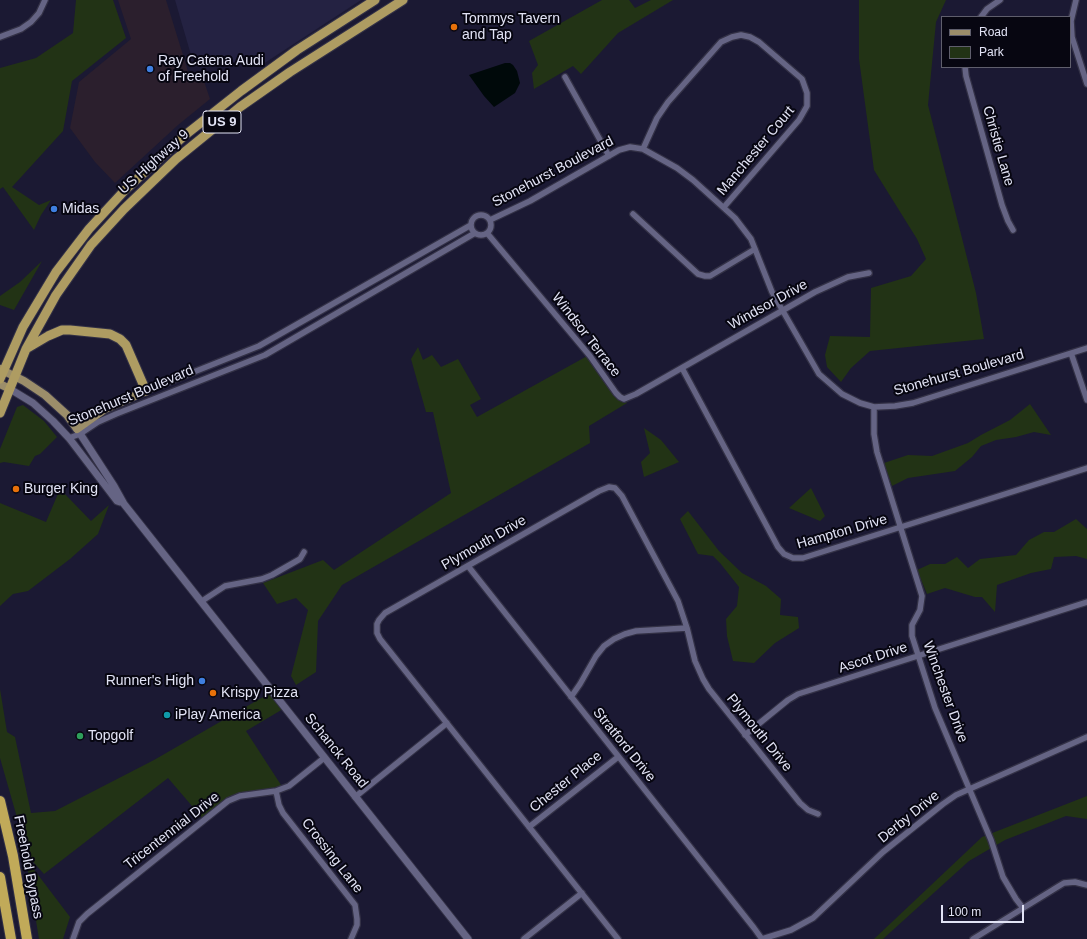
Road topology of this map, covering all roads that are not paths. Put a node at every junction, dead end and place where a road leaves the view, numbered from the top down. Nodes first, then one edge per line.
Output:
1 (45, 0) edge
2 (375, 0) edge
3 (403, 0) edge
4 (1000, 0) edge
5 (1076, 0) edge
6 (983, 16) edge
7 (0, 37) edge
8 (965, 68) edge
9 (565, 78) dead end
10 (1087, 84) edge
11 (643, 150) junction
12 (609, 156) junction
13 (724, 207) junction
14 (633, 214) dead end
15 (490, 220) junction
16 (471, 225) junction
17 (1014, 230) dead end
18 (475, 233) junction
19 (487, 233) junction
20 (755, 250) junction
21 (869, 273) dead end
22 (782, 310) junction
23 (304, 321) junction
24 (309, 330) junction
25 (1087, 348) edge
26 (26, 349) junction
27 (1071, 353) junction
28 (682, 368) junction
29 (1, 373) edge
30 (14, 376) junction
31 (183, 377) junction
32 (0, 384) edge
33 (186, 387) junction
34 (10, 389) junction
35 (146, 391) junction
36 (160, 397) junction
37 (1087, 400) edge
38 (874, 407) junction
39 (0, 413) edge
40 (78, 432) junction
41 (68, 438) junction
42 (1087, 468) edge
43 (124, 504) junction
44 (900, 527) junction
45 (304, 552) dead end
46 (468, 566) junction
47 (202, 601) junction
48 (1087, 602) edge
49 (687, 628) junction
50 (918, 656) junction
51 (571, 697) junction
52 (446, 723) junction
53 (746, 735) junction
54 (1087, 737) edge
55 (618, 756) junction
56 (324, 758) junction
57 (969, 789) junction
58 (276, 791) junction
59 (355, 796) junction
60 (0, 800) edge
61 (818, 814) dead end
62 (529, 827) junction
63 (0, 877) edge
64 (1087, 885) edge
65 (582, 893) junction
66 (1023, 908) junction
67 (11, 939) edge
68 (27, 939) edge
69 (73, 939) edge
70 (351, 939) edge
71 (468, 939) edge
72 (524, 939) edge
73 (618, 939) edge
74 (762, 939) edge
75 (973, 939) edge

1 - 7 street
2 - 29 highway, US Highway 9 / US 9
3 - 26 highway, US Highway 9 / US 9
4 - 6 street
5 - 10 street
8 - 17 street, Christie Lane
9 - 12 street
11 - 12 street, Stonehurst Boulevard
11 - 13 street, Stonehurst Boulevard
11 - 13 street, Manchester Court
12 - 15 street, Stonehurst Boulevard
13 - 20 street, Stonehurst Boulevard
14 - 20 street
15 - 16 street, Stonehurst Boulevard
15 - 19 street, Stonehurst Boulevard
16 - 18 street
16 - 23 street, Stonehurst Boulevard
18 - 19 street
18 - 24 street, Stonehurst Boulevard
19 - 28 street, Windsor Terrace
20 - 22 street, Stonehurst Boulevard
21 - 22 street, Windsor Drive
22 - 28 street, Windsor Drive
22 - 38 street, Stonehurst Boulevard
23 - 24 street
23 - 31 street, Stonehurst Boulevard
24 - 33 street, Stonehurst Boulevard
25 - 27 street, Stonehurst Boulevard
26 - 30 highway, US Highway 9 / US 9
26 - 35 highway
27 - 37 street
27 - 38 street, Stonehurst Boulevard
28 - 44 street, Hampton Drive
29 - 30 main road, Schanck Road
30 - 34 highway, US Highway 9 / US 9
30 - 40 main road, Schanck Road
31 - 33 street
31 - 35 street, Stonehurst Boulevard
32 - 34 main road
33 - 36 street, Stonehurst Boulevard
34 - 39 highway, US Highway 9 / US 9
34 - 41 street, Schanck Road
35 - 36 street
35 - 40 main road, Stonehurst Boulevard
36 - 40 street, Stonehurst Boulevard
38 - 44 street, Winchester Drive
40 - 41 street, Stonehurst Boulevard
40 - 43 street, Schanck Road
41 - 43 street, Schanck Road
42 - 44 street, Hampton Drive
43 - 47 street, Schanck Road
44 - 50 street, Winchester Drive
45 - 47 street
46 - 49 street, Plymouth Drive
46 - 51 street, Stratford Drive
46 - 52 street, Plymouth Drive
47 - 56 street, Schanck Road
48 - 50 street, Ascot Drive
49 - 51 street
49 - 53 street, Plymouth Drive
50 - 53 street, Ascot Drive
50 - 57 street, Winchester Drive
51 - 55 street, Stratford Drive
52 - 59 street
52 - 62 street, Plymouth Drive
53 - 61 street, Plymouth Drive
54 - 57 street, Derby Drive
55 - 62 street, Chester Place
55 - 74 street, Stratford Drive
56 - 58 street, Tricentennial Drive
56 - 59 street, Schanck Road
57 - 66 street, Winchester Drive
57 - 74 street, Derby Drive
58 - 69 street, Tricentennial Drive
58 - 70 street, Crossing Lane
59 - 71 street, Schanck Road
60 - 68 highway, Freehold Bypass
62 - 65 street, Plymouth Drive
63 - 67 highway, Freehold Bypass
64 - 66 street
65 - 72 street
65 - 73 street, Plymouth Drive
66 - 75 street

